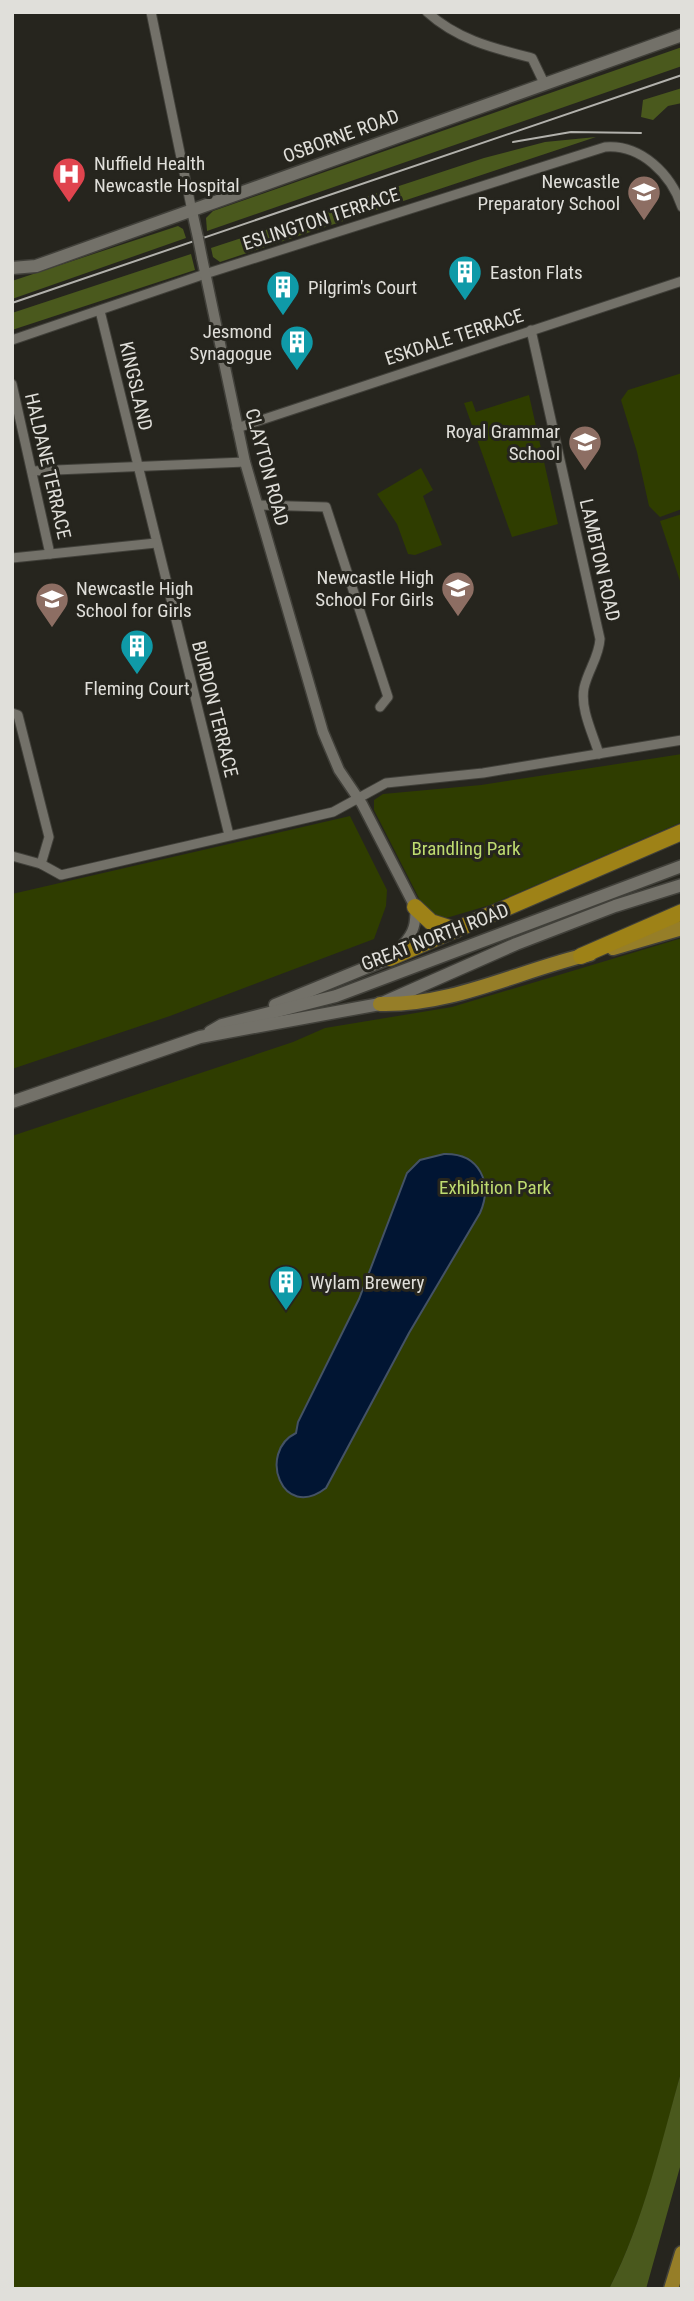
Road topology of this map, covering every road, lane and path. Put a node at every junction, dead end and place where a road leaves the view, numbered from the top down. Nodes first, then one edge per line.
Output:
1 (151, 12) edge
2 (427, 12) edge
3 (682, 35) edge
4 (544, 83) junction
5 (680, 196) edge
6 (682, 207) edge
7 (192, 211) junction
8 (12, 268) edge
9 (205, 274) junction
10 (682, 281) edge
11 (100, 312) junction
12 (531, 330) junction
13 (12, 340) edge
14 (13, 387) edge
15 (237, 428) junction
16 (245, 462) junction
17 (137, 468) junction
18 (32, 471) junction
19 (258, 505) junction
20 (156, 543) junction
21 (50, 554) junction
22 (12, 558) edge
23 (380, 707) dead end
24 (12, 713) edge
25 (682, 740) edge
26 (599, 754) junction
27 (359, 798) junction
28 (682, 832) edge
29 (229, 835) junction
30 (12, 856) edge
31 (41, 864) junction
32 (682, 866) edge
33 (682, 885) edge
34 (415, 907) junction
35 (682, 912) edge
36 (682, 928) edge
37 (456, 930) junction
38 (610, 946) junction
39 (581, 956) joint
40 (390, 958) junction
41 (380, 1004) junction
42 (222, 1025) junction
43 (200, 1037) junction
44 (12, 1102) edge
45 (682, 2253) edge
46 (671, 2289) edge

1 - 7 street, CLAYTON ROAD
2 - 4 street
3 - 4 main road, OSBORNE ROAD
4 - 7 main road, OSBORNE ROAD
5 - 6 street
5 - 9 street, ESLINGTON TERRACE
7 - 8 main road, OSBORNE ROAD
7 - 9 street, CLAYTON ROAD, bridge
9 - 11 street, ESLINGTON TERRACE
9 - 15 street, CLAYTON ROAD
10 - 12 street, ESKDALE TERRACE
11 - 13 street, ESLINGTON TERRACE
11 - 17 street, KINGSLAND
12 - 15 street, ESKDALE TERRACE
12 - 26 street, LAMBTON ROAD
14 - 18 street, HALDANE TERRACE
15 - 16 street, CLAYTON ROAD
16 - 17 street
16 - 19 street, CLAYTON ROAD
17 - 18 street
17 - 20 street, BURDON TERRACE
18 - 21 street, HALDANE TERRACE
19 - 23 street
19 - 27 street, CLAYTON ROAD
20 - 21 street
20 - 29 street, BURDON TERRACE
21 - 22 street
24 - 31 street
25 - 26 street
26 - 27 street
27 - 29 street
27 - 34 street, CLAYTON ROAD
28 - 37 highway
29 - 31 street
30 - 31 street
32 - 42 main road, GREAT NORTH ROAD
33 - 41 main road, GREAT NORTH ROAD
34 - 37 highway
34 - 40 street
35 - 38 highway
36 - 38 highway
37 - 40 highway
38 - 39 highway
39 - 41 highway
40 - 42 main road
41 - 43 main road, GREAT NORTH ROAD
42 - 43 main road, GREAT NORTH ROAD
43 - 44 main road, GREAT NORTH ROAD
45 - 46 highway

